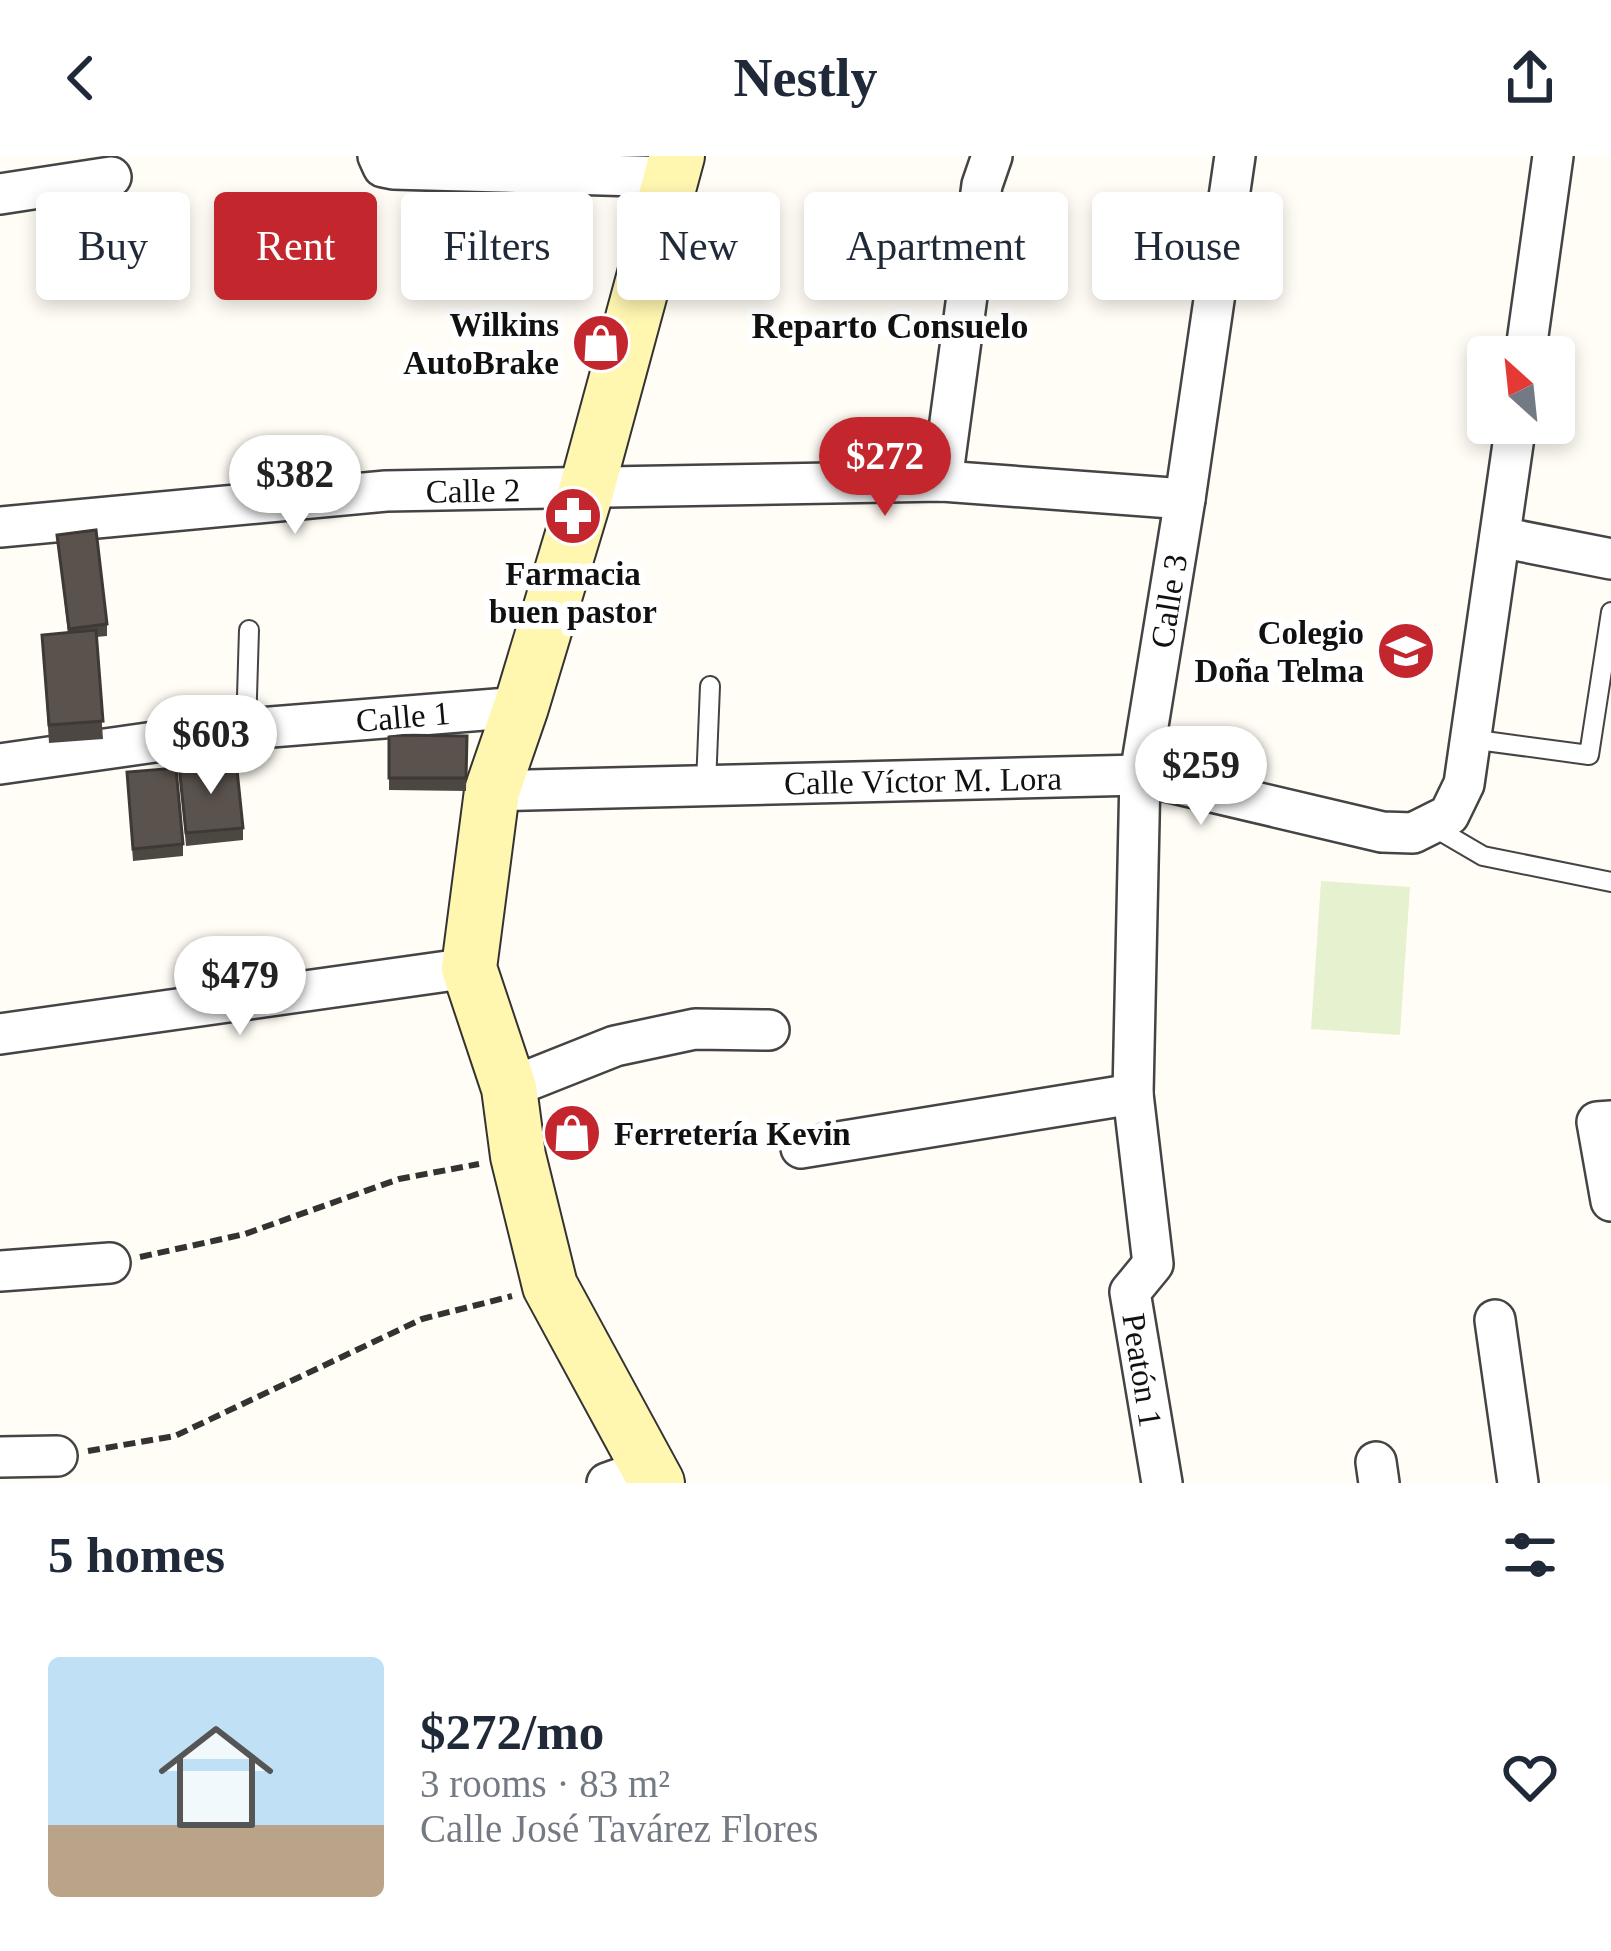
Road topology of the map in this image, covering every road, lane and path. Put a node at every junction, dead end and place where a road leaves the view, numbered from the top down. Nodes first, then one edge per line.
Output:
1 (378, 156) edge
2 (992, 156) edge
3 (1234, 156) edge
4 (1553, 156) edge
5 (674, 167) edge
6 (111, 177) dead end
7 (0, 194) edge
8 (1528, 336) edge
9 (1513, 444) edge
10 (942, 481) junction
11 (587, 488) junction
12 (1185, 499) junction
13 (0, 527) edge
14 (1500, 537) junction
15 (1611, 559) edge
16 (1611, 612) edge
17 (249, 630) dead end
18 (710, 686) dead end
19 (521, 706) junction
20 (246, 729) junction
21 (1470, 739) junction
22 (0, 764) edge
23 (1140, 775) junction
24 (706, 785) junction
25 (492, 791) junction
26 (1430, 825) junction
27 (1611, 882) edge
28 (469, 968) junction
29 (769, 1030) dead end
30 (0, 1034) edge
31 (509, 1088) junction
32 (1133, 1094) junction
33 (1611, 1121) edge
34 (801, 1148) dead end
35 (518, 1156) junction
36 (1611, 1201) edge
37 (110, 1264) joint
38 (1153, 1264) joint
39 (0, 1271) edge
40 (550, 1286) junction
41 (1495, 1320) dead end
42 (57, 1456) joint
43 (0, 1457) edge
44 (638, 1478) edge
45 (1162, 1483) edge
46 (1518, 1483) edge

1 - 5 street
2 - 10 street
3 - 12 street, Calle 3
4 - 8 street
5 - 11 street
6 - 7 street
9 - 14 street
10 - 11 street, Calle 2
10 - 12 street, Calle 2
11 - 13 street, Calle 2
11 - 19 street
12 - 23 street, Calle 3
14 - 15 street
14 - 21 street
16 - 21 lane
17 - 20 lane
18 - 24 lane
19 - 20 street, Calle 1
19 - 25 street
20 - 22 street, Calle 1
21 - 26 street
23 - 24 street, Calle Víctor M. Lora
23 - 26 street, Calle Víctor M. Lora
23 - 32 street, Calle 3
24 - 25 street, Calle Víctor M. Lora
25 - 28 street
26 - 27 lane
28 - 30 street
28 - 31 street
29 - 31 street
31 - 35 street
32 - 34 street
32 - 38 street, Calle 3
33 - 36 street
35 - 37 path
35 - 40 street
37 - 39 street
38 - 45 street, Peatón 1
40 - 42 path
40 - 44 street
41 - 46 street
42 - 43 street

